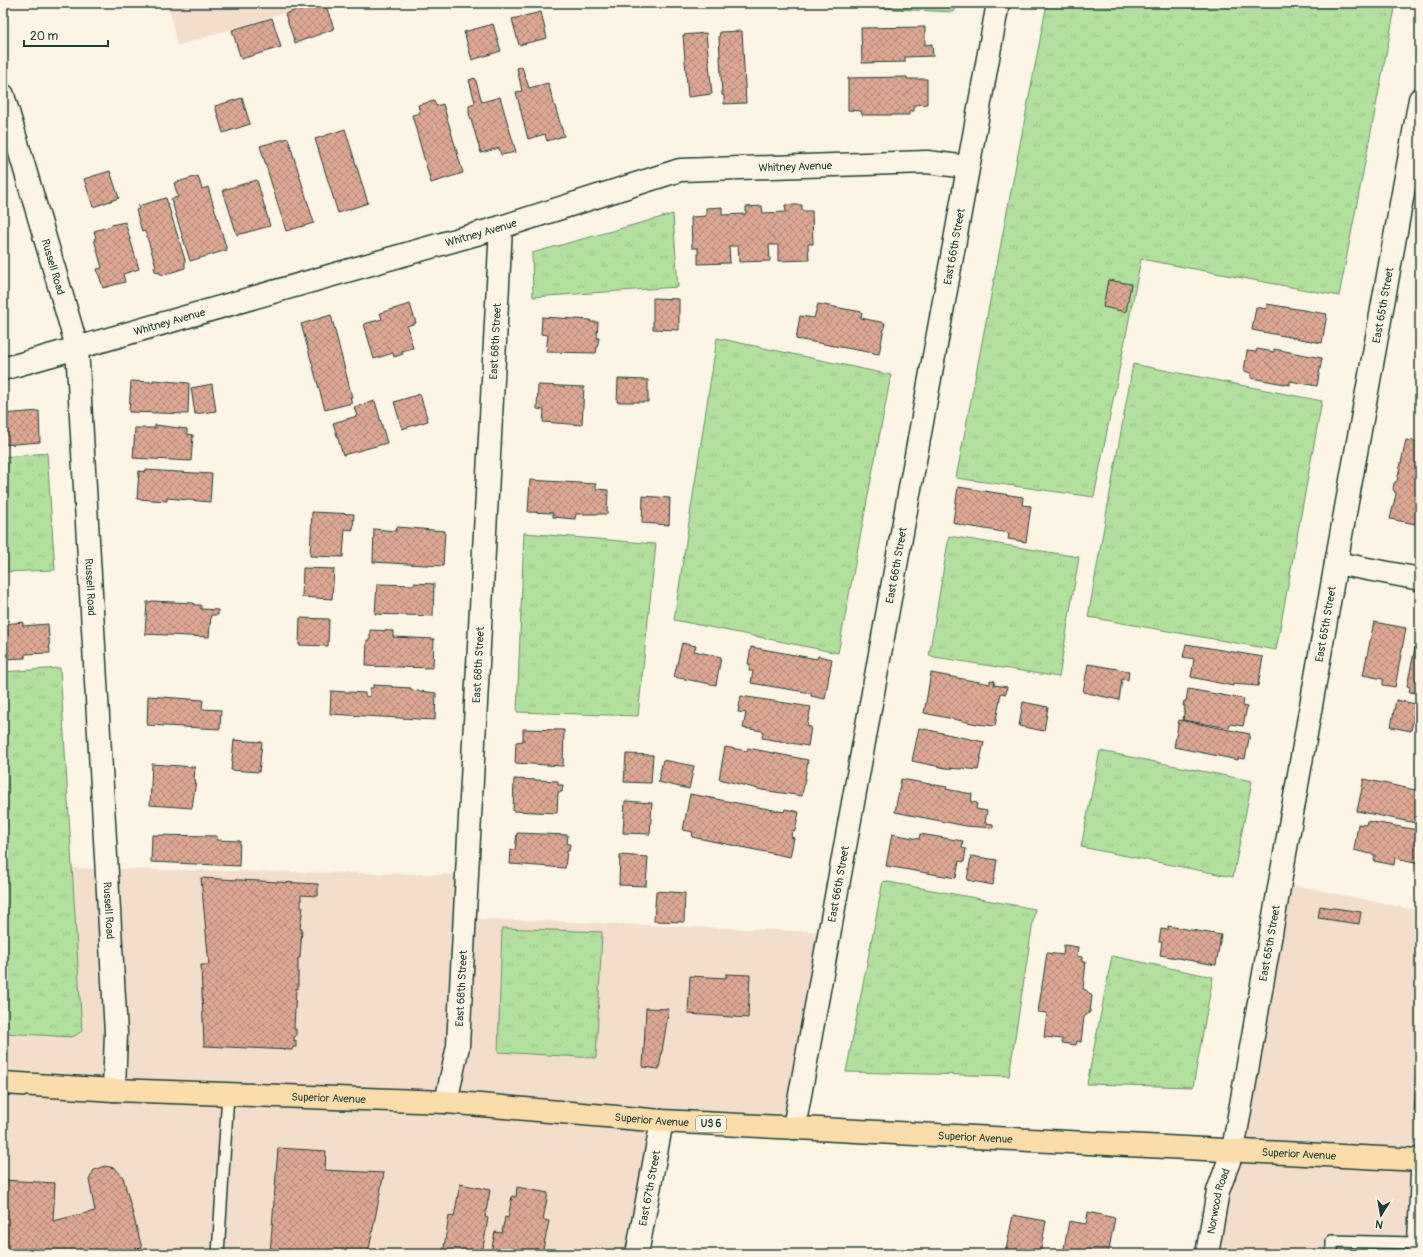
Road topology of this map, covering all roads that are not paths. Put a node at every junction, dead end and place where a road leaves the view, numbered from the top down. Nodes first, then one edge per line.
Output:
1 (998, 3) edge
2 (3, 95) edge
3 (1420, 103) edge
4 (968, 167) junction
5 (501, 226) junction
6 (77, 347) junction
7 (3, 369) edge
8 (1336, 563) junction
9 (1420, 579) edge
10 (3, 1083) edge
11 (114, 1090) junction
12 (228, 1094) junction
13 (446, 1102) junction
14 (662, 1122) junction
15 (794, 1128) junction
16 (1233, 1150) junction
17 (1418, 1160) edge
18 (1413, 1243) junction
19 (218, 1254) edge
20 (637, 1254) edge
21 (1207, 1254) edge
22 (1332, 1254) edge
23 (1413, 1254) edge

1 - 4 street, East 66th Street
2 - 6 street, Russell Road
3 - 8 street, East 65th Street
4 - 5 street, Whitney Avenue
4 - 15 street, East 66th Street
5 - 6 street, Whitney Avenue
5 - 13 street, East 68th Street
6 - 7 street, Whitney Avenue
6 - 11 street, Russell Road
8 - 9 street
8 - 16 street, East 65th Street
10 - 11 main road, Superior Avenue / US 6
11 - 12 main road, Superior Avenue / US 6
12 - 13 main road, Superior Avenue / US 6
12 - 19 lane
13 - 14 main road, Superior Avenue / US 6
14 - 15 main road, Superior Avenue / US 6
14 - 20 street, East 67th Street
15 - 16 main road, Superior Avenue / US 6
16 - 17 main road, Superior Avenue / US 6
16 - 21 street, Norwood Road
17 - 18 lane
18 - 22 lane
18 - 23 lane

